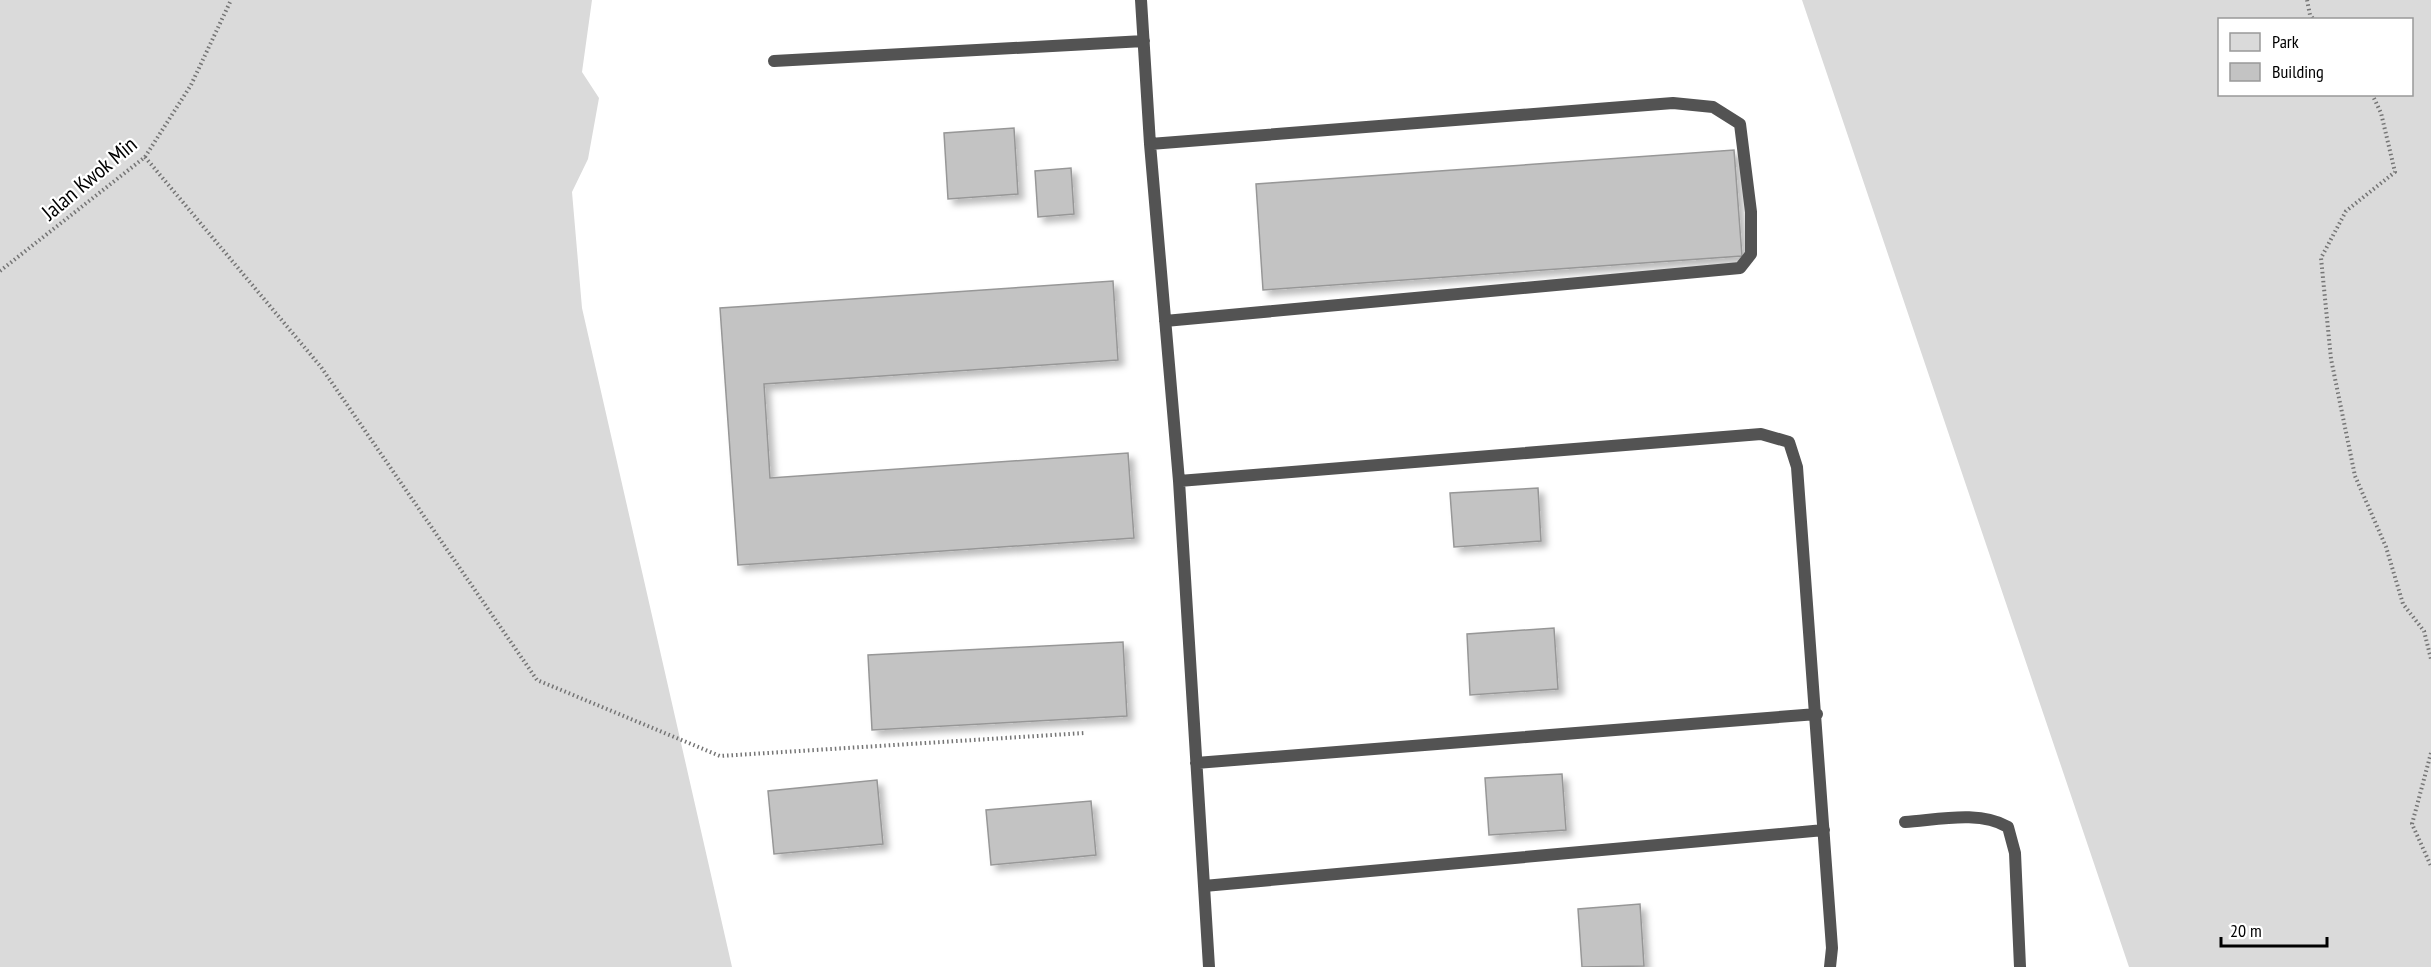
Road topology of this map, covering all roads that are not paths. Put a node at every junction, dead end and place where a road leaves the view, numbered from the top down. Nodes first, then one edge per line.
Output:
1 (1141, 0) edge
2 (1144, 41) junction
3 (774, 61) dead end
4 (1150, 144) junction
5 (1166, 321) junction
6 (1179, 481) junction
7 (1817, 714) junction
8 (1196, 763) junction
9 (1905, 822) dead end
10 (1824, 830) junction
11 (1204, 886) junction
12 (1209, 967) edge
13 (1830, 967) edge
14 (2020, 967) edge

1 - 2 lane
2 - 3 lane
2 - 4 lane
4 - 5 lane
4 - 5 lane
5 - 6 lane
6 - 7 lane
6 - 8 lane
7 - 8 lane
7 - 10 lane
8 - 11 lane
9 - 14 lane
10 - 11 lane
10 - 13 lane
11 - 12 lane

